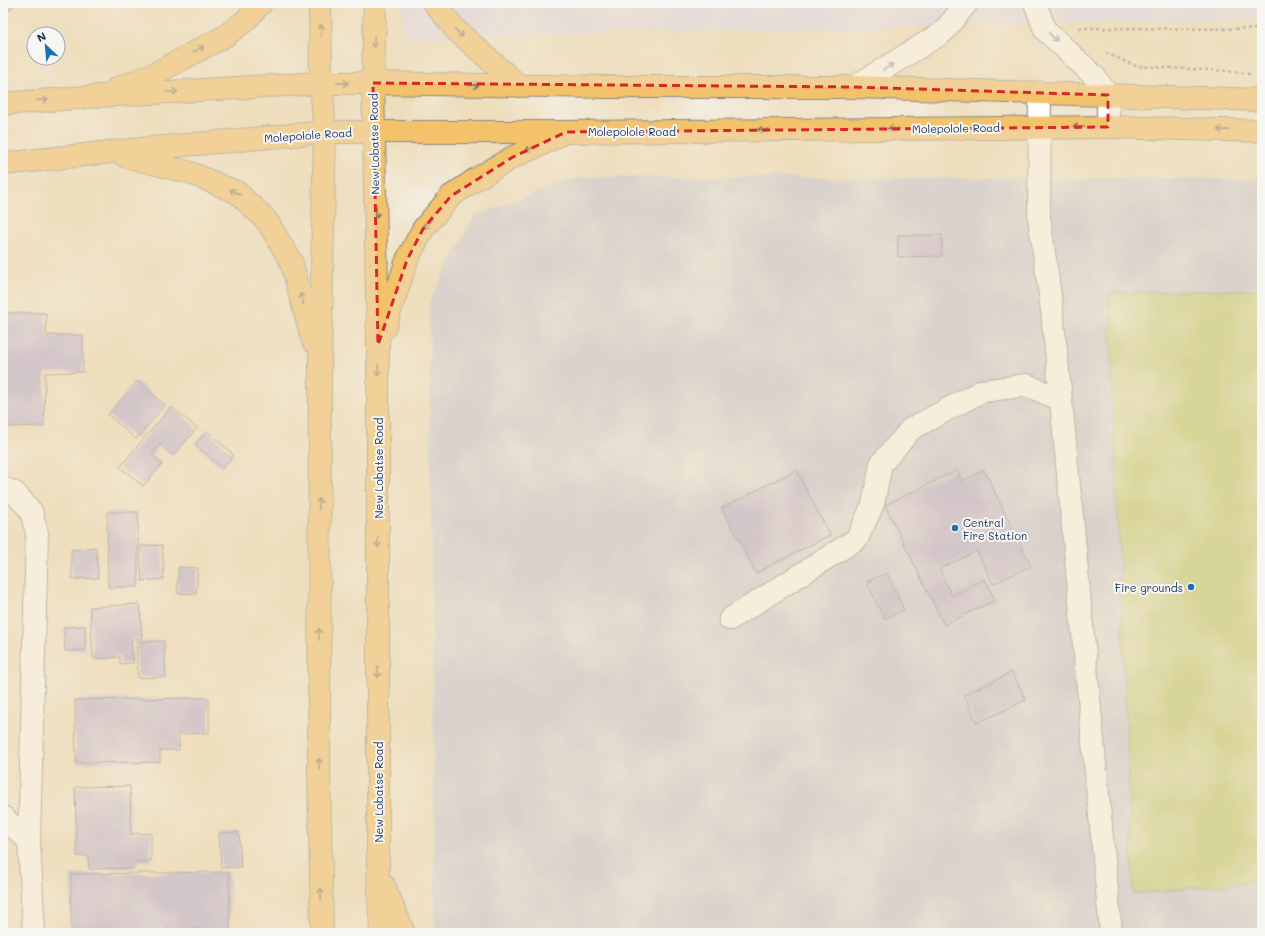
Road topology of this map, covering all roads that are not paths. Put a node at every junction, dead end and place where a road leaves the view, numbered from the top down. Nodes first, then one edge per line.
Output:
1 (261, 3) edge
2 (320, 3) edge
3 (376, 3) edge
4 (434, 3) edge
5 (967, 3) edge
6 (1035, 3) edge
7 (322, 83) junction
8 (373, 83) junction
9 (519, 86) junction
10 (854, 87) junction
11 (1040, 92) junction
12 (1108, 95) junction
13 (100, 96) junction
14 (1262, 100) edge
15 (3, 104) edge
16 (1108, 127) junction
17 (1040, 128) junction
18 (374, 131) junction
19 (1262, 131) edge
20 (325, 132) junction
21 (566, 132) junction
22 (110, 152) junction
23 (3, 164) edge
24 (378, 345) junction
25 (320, 364) junction
26 (1061, 400) junction
27 (9, 491) edge
28 (730, 619) dead end
29 (3, 817) edge
30 (29, 841) junction
31 (378, 872) junction
32 (34, 933) edge
33 (322, 933) edge
34 (380, 933) edge
35 (404, 933) edge
36 (1111, 933) edge

13 -> 1 main road
7 -> 2 main road
3 -> 8 main road, New Lobatse Road
4 -> 9 main road
10 -> 5 street
6 -> 12 street
7 -> 8 main road
13 -> 7 main road
7 - 20 main road
8 -> 9 main road
8 - 18 main road, New Lobatse Road
9 - 10 main road
10 - 11 main road
11 - 12 main road
11 - 17 street
12 - 14 main road
12 - 16 street
15 -> 13 main road
16 -> 17 main road, Molepolole Road
19 -> 16 main road, Molepolole Road
17 -> 21 main road, Molepolole Road
17 - 26 street
18 - 20 main road, Molepolole Road
18 - 21 main road, Molepolole Road
18 -> 24 main road, New Lobatse Road
20 - 22 main road, Molepolole Road
20 - 25 main road
21 -> 24 main road
22 - 23 main road, Molepolole Road
25 -> 22 main road
24 -> 31 main road, New Lobatse Road
33 -> 25 main road
26 - 28 street
26 - 36 street
27 - 30 street
29 - 30 street
30 - 32 street
31 - 34 main road, New Lobatse Road
31 - 35 main road

